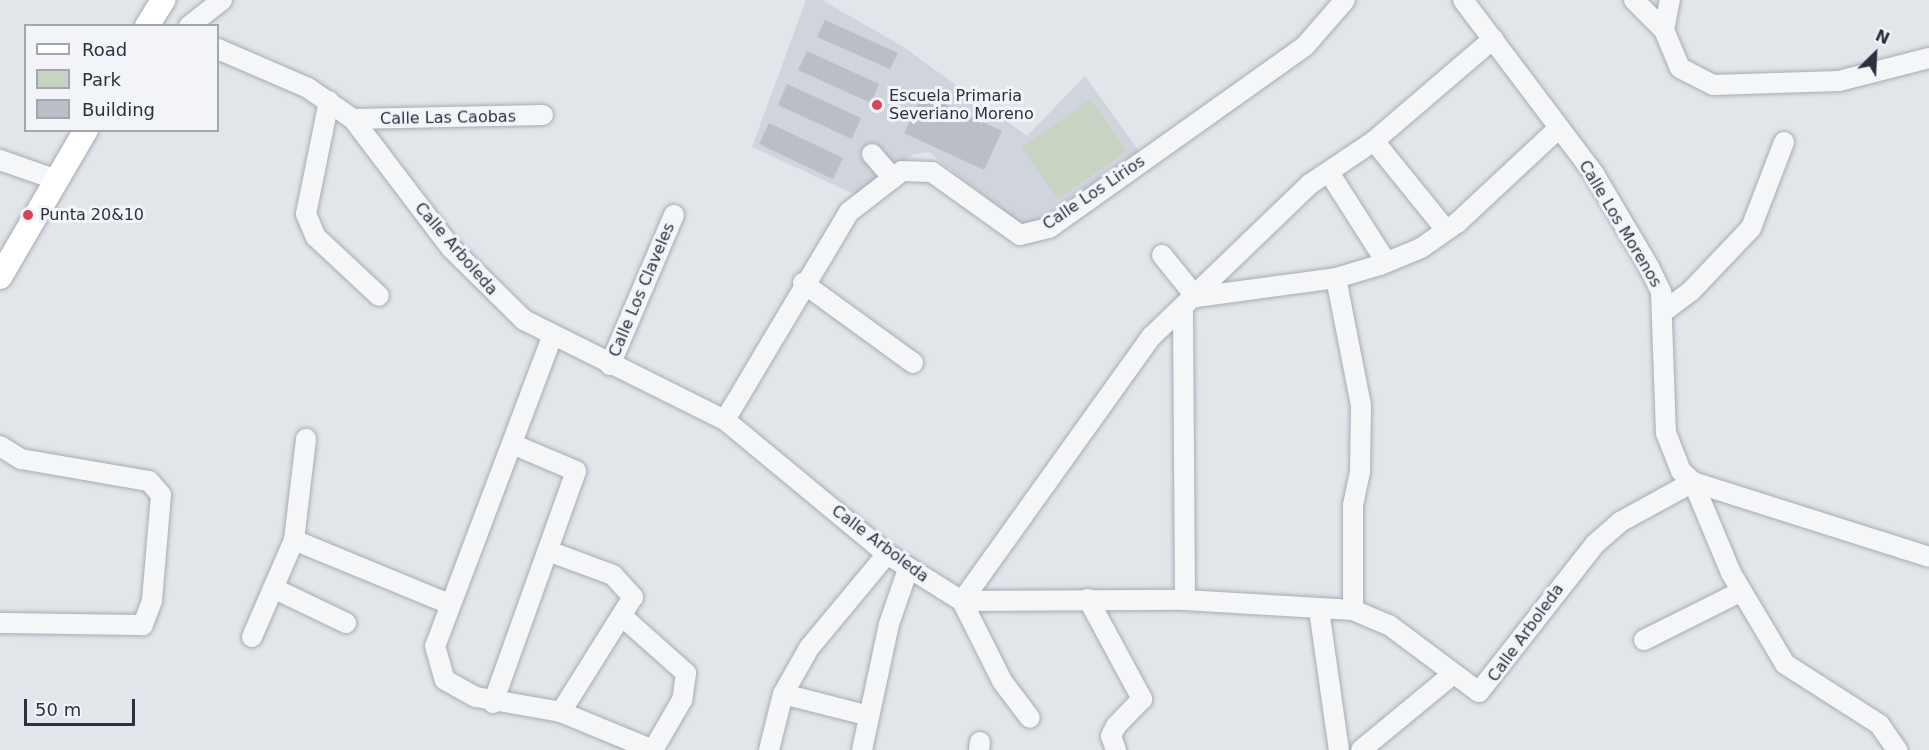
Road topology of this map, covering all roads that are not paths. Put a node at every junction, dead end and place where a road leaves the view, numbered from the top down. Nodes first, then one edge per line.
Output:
1 (163, 0) edge
2 (222, 0) edge
3 (1345, 0) edge
4 (1463, 0) edge
5 (1634, 0) edge
6 (1670, 0) edge
7 (148, 24) edge
8 (192, 24) edge
9 (1664, 30) junction
10 (1493, 39) junction
11 (219, 49) edge
12 (1929, 58) edge
13 (329, 101) junction
14 (543, 115) dead end
15 (353, 119) junction
16 (1560, 128) junction
17 (85, 132) edge
18 (1374, 141) junction
19 (1784, 142) dead end
20 (872, 154) dead end
21 (0, 160) edge
22 (1330, 174) junction
23 (893, 178) junction
24 (57, 180) junction
25 (674, 215) dead end
26 (1446, 230) junction
27 (1162, 255) dead end
28 (1386, 262) junction
29 (0, 278) edge
30 (1336, 279) junction
31 (803, 283) junction
32 (380, 296) dead end
33 (1196, 297) junction
34 (1183, 312) junction
35 (1663, 312) junction
36 (552, 337) junction
37 (912, 363) dead end
38 (610, 365) junction
39 (725, 420) junction
40 (306, 438) dead end
41 (512, 444) junction
42 (0, 446) edge
43 (1693, 482) junction
44 (294, 540) junction
45 (548, 550) junction
46 (887, 554) junction
47 (1929, 557) edge
48 (908, 569) junction
49 (273, 588) junction
50 (1740, 592) junction
51 (1088, 599) junction
52 (1185, 600) junction
53 (962, 601) junction
54 (447, 603) junction
55 (1319, 610) junction
56 (1353, 610) junction
57 (624, 618) junction
58 (0, 623) edge
59 (346, 623) dead end
60 (252, 637) dead end
61 (1644, 640) dead end
62 (1452, 675) junction
63 (783, 694) junction
64 (493, 703) junction
65 (561, 712) junction
66 (866, 715) junction
67 (1030, 718) dead end
68 (621, 744) edge
69 (653, 750) edge
70 (769, 750) edge
71 (862, 750) edge
72 (1116, 750) edge
73 (1339, 750) edge
74 (1361, 750) edge
75 (1898, 750) edge

1 - 7 main road
2 - 8 street
3 - 23 street, Calle Los Lirios
4 - 10 street, Calle Los Morenos
5 - 9 street
6 - 9 street
9 - 12 street
10 - 16 street, Calle Los Morenos
10 - 18 street
11 - 13 street, Calle Arboleda
13 - 15 street, Calle Arboleda
13 - 32 street
14 - 15 street, Calle Las Caobas
15 - 36 street, Calle Arboleda
16 - 26 street
16 - 35 street, Calle Los Morenos
17 - 24 main road
18 - 22 street
18 - 26 street
19 - 35 street
20 - 23 street
21 - 24 street
22 - 28 street
22 - 33 street
23 - 31 street, Calle Los Lirios
24 - 29 main road
25 - 38 street, Calle Los Claveles
26 - 28 street
27 - 33 street
28 - 30 street
30 - 33 street
30 - 56 street
31 - 37 street
31 - 39 street, Calle Los Lirios
33 - 34 street
34 - 52 street
34 - 53 street
35 - 43 street, Calle Los Morenos
36 - 38 street, Calle Arboleda
36 - 41 street
38 - 39 street, Calle Arboleda
39 - 46 street, Calle Arboleda
40 - 44 street
41 - 45 street
41 - 54 street
42 - 58 street
43 - 47 street
43 - 50 street, Calle Los Morenos
43 - 62 street, Calle Arboleda
44 - 49 street
44 - 54 street
45 - 57 street
45 - 64 street
46 - 48 street, Calle Arboleda
46 - 63 street
48 - 53 street, Calle Arboleda
48 - 66 street
49 - 59 street
49 - 60 street
50 - 61 street
50 - 75 street, Calle Los Morenos
51 - 52 street, Calle Arboleda
51 - 53 street, Calle Arboleda
51 - 72 street
52 - 55 street, Calle Arboleda
53 - 67 street
54 - 64 street
55 - 56 street, Calle Arboleda
55 - 73 street
56 - 62 street, Calle Arboleda
57 - 65 street
57 - 69 street
62 - 74 street
63 - 66 street
63 - 70 street
64 - 65 street
65 - 68 street
66 - 71 street
68 - 69 street

